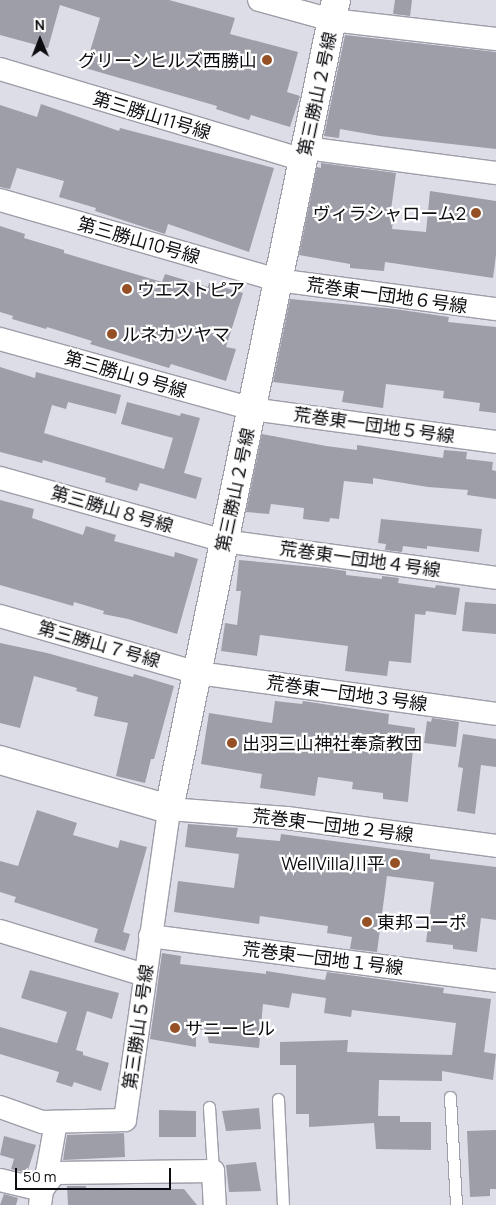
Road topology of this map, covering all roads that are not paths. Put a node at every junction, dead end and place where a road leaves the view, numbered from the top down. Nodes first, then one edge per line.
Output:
1 (259, 0) edge
2 (334, 10) edge
3 (496, 39) edge
4 (0, 69) edge
5 (304, 154) junction
6 (496, 173) edge
7 (0, 200) edge
8 (278, 280) junction
9 (496, 309) edge
10 (0, 339) edge
11 (252, 408) junction
12 (496, 442) edge
13 (0, 478) edge
14 (224, 541) junction
15 (496, 578) edge
16 (0, 616) edge
17 (198, 673) junction
18 (496, 714) edge
19 (0, 760) edge
20 (169, 809) junction
21 (496, 846) edge
22 (0, 931) edge
23 (150, 936) junction
24 (145, 975) junction
25 (496, 981) edge
26 (450, 1097) dead end
27 (278, 1099) dead end
28 (0, 1107) edge
29 (209, 1107) dead end
30 (56, 1122) junction
31 (213, 1171) junction
32 (0, 1180) edge
33 (44, 1192) edge
34 (215, 1205) edge
35 (283, 1205) edge
36 (456, 1205) edge

1 - 2 street
2 - 3 street
2 - 5 street, 第三勝山２号線
4 - 5 street, 第三勝山11号線
5 - 6 street, 第三勝山11号線
5 - 8 street, 第三勝山２号線
7 - 8 street, 第三勝山10号線
8 - 9 street, 荒巻東一団地６号線
8 - 11 street, 第三勝山２号線
10 - 11 street, 第三勝山９号線
11 - 12 street, 荒巻東一団地５号線
11 - 14 street, 第三勝山２号線
13 - 14 street, 第三勝山８号線
14 - 15 street, 荒巻東一団地４号線
14 - 17 street, 第三勝山２号線
16 - 17 street, 第三勝山７号線
17 - 18 street, 荒巻東一団地３号線
17 - 20 street, 第三勝山２号線
19 - 20 street
20 - 21 street, 荒巻東一団地２号線
20 - 23 street, 第三勝山５号線
22 - 24 street
23 - 24 street, 第三勝山５号線
23 - 25 street, 荒巻東一団地１号線
24 - 30 street, 第三勝山５号線
26 - 36 lane
27 - 35 lane
28 - 30 street, 第三勝山５号線
29 - 31 lane
30 - 33 street
31 - 33 street
31 - 34 street
32 - 33 street

